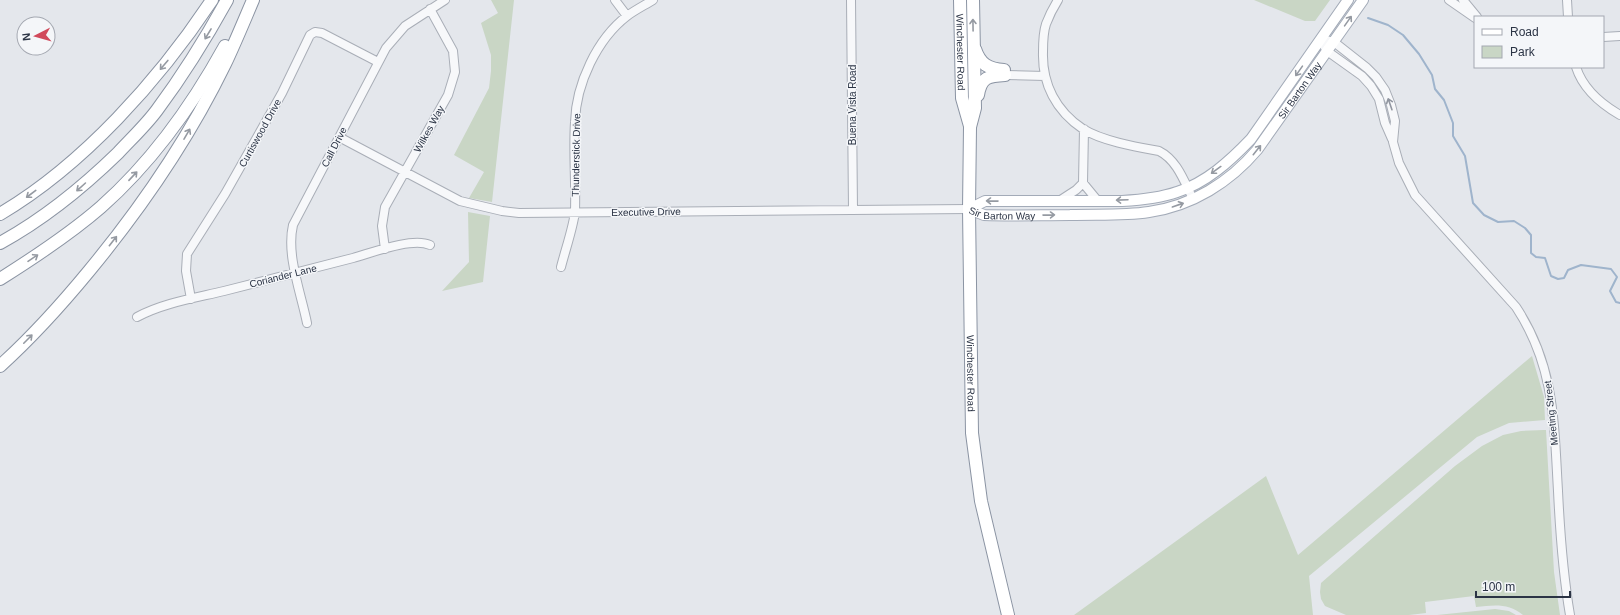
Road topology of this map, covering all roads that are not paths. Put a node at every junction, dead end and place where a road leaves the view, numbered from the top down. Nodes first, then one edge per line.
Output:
1 (212, 0) edge
2 (227, 0) edge
3 (249, 0) edge
4 (253, 0) edge
5 (445, 0) edge
6 (615, 0) edge
7 (653, 0) edge
8 (851, 0) edge
9 (973, 0) edge
10 (1058, 0) edge
11 (1348, 0) edge
12 (1363, 0) edge
13 (1449, 0) edge
14 (1463, 0) edge
15 (1567, 0) edge
16 (959, 2) edge
17 (430, 9) junction
18 (627, 16) junction
19 (1475, 16) edge
20 (1568, 16) edge
21 (1474, 17) edge
22 (1620, 36) edge
23 (1604, 37) edge
24 (1321, 39) junction
25 (1334, 42) junction
26 (974, 46) junction
27 (1327, 52) junction
28 (378, 62) junction
29 (1576, 68) edge
30 (1005, 73) junction
31 (1044, 73) junction
32 (975, 108) junction
33 (1620, 115) edge
34 (970, 127) junction
35 (1084, 129) junction
36 (339, 136) junction
37 (1394, 142) junction
38 (405, 170) junction
39 (1083, 183) junction
40 (1187, 188) junction
41 (1193, 199) junction
42 (1097, 200) junction
43 (1059, 201) junction
44 (969, 209) junction
45 (853, 210) junction
46 (575, 212) junction
47 (0, 214) edge
48 (0, 243) edge
49 (430, 244) dead end
50 (385, 249) junction
51 (561, 267) dead end
52 (296, 273) junction
53 (0, 279) edge
54 (191, 299) junction
55 (137, 317) dead end
56 (307, 323) dead end
57 (0, 366) edge
58 (1008, 615) edge
59 (1570, 615) edge

1 -> 47 highway
2 -> 48 highway
53 -> 3 highway
57 -> 4 highway
5 - 17 street, Call Drive
6 - 18 street
7 - 18 street, Thunderstick Drive
8 - 45 street, Buena Vista Road
26 -> 9 highway, Winchester Road
10 - 31 street
11 - 24 main road, Sir Barton Way
25 -> 12 main road, Sir Barton Way
13 - 21 street
14 - 19 street
15 - 20 street
16 - 34 highway, Winchester Road
17 - 28 street, Call Drive
17 - 38 street, Wilkes Way
18 - 46 street, Thunderstick Drive
22 - 23 street
24 - 25 street, Meeting Street
24 - 27 street
24 -> 40 main road, Sir Barton Way
25 - 27 main road, Sir Barton Way
37 -> 25 street, Meeting Street
26 - 30 highway
26 - 32 highway, Winchester Road
27 - 37 street, Meeting Street
41 -> 27 main road, Sir Barton Way
28 - 36 street, Call Drive
28 - 54 street, Curtiswood Drive
29 - 33 street
30 - 31 street
30 - 32 highway
31 - 35 street
32 - 34 highway, Winchester Road
34 - 44 highway, Winchester Road
35 - 39 street
35 - 40 street
36 - 38 street, Executive Drive
36 - 52 street, Call Drive
37 - 59 street, Meeting Street
38 - 46 street, Executive Drive
38 - 50 street, Wilkes Way
39 - 42 street
39 - 43 street
40 - 41 street
40 -> 42 main road, Sir Barton Way
44 -> 41 main road, Sir Barton Way
42 - 43 main road, Sir Barton Way
43 -> 44 main road, Sir Barton Way
44 - 45 street, Executive Drive
44 - 58 highway, Winchester Road
45 - 46 street, Executive Drive
46 - 51 street, Thunderstick Drive
49 - 50 street, Coriander Lane
50 - 52 street, Coriander Lane
52 - 54 street, Coriander Lane
52 - 56 street, Call Drive
54 - 55 street, Coriander Lane

